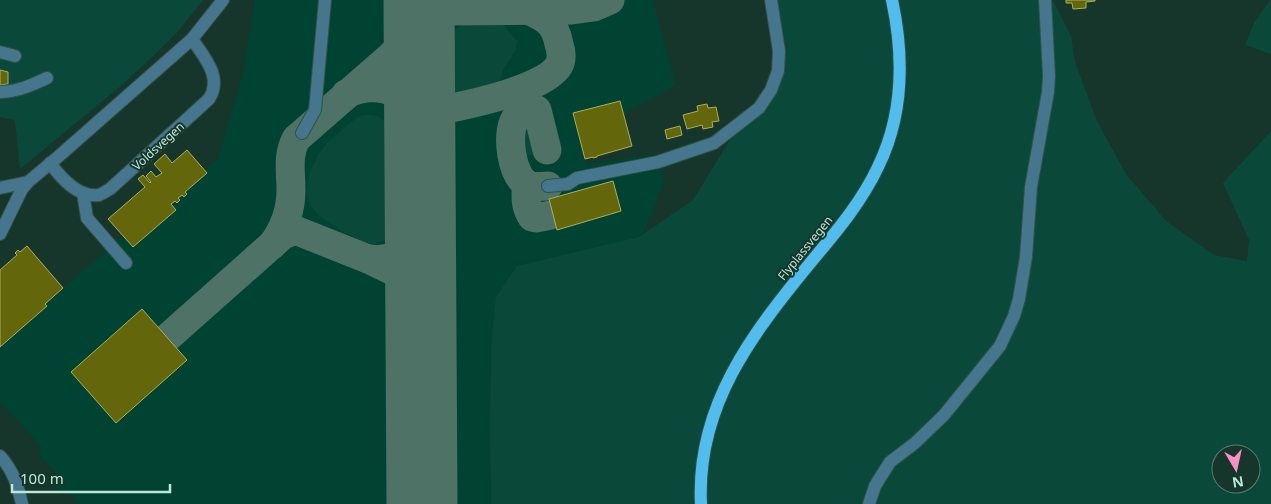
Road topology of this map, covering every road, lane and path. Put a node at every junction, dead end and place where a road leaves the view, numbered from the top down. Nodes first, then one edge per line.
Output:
1 (224, 0) edge
2 (324, 0) edge
3 (771, 0) edge
4 (892, 0) edge
5 (1045, 0) edge
6 (192, 39) junction
7 (0, 52) edge
8 (15, 56) dead end
9 (47, 78) dead end
10 (0, 92) edge
11 (302, 133) dead end
12 (50, 163) junction
13 (28, 182) junction
14 (548, 186) dead end
15 (0, 188) edge
16 (83, 194) junction
17 (4, 221) edge
18 (0, 234) edge
19 (126, 263) dead end
20 (0, 456) edge
21 (22, 504) edge
22 (701, 504) edge
23 (869, 504) edge

1 - 6 street
2 - 11 street
3 - 14 street
4 - 22 main road, Flyplassvegen
5 - 23 street
6 - 12 street
6 - 16 street, Voldsvegen
7 - 8 street
9 - 10 street
12 - 13 street
12 - 16 street
13 - 15 street
13 - 17 street
16 - 19 street
17 - 18 street
20 - 21 street

